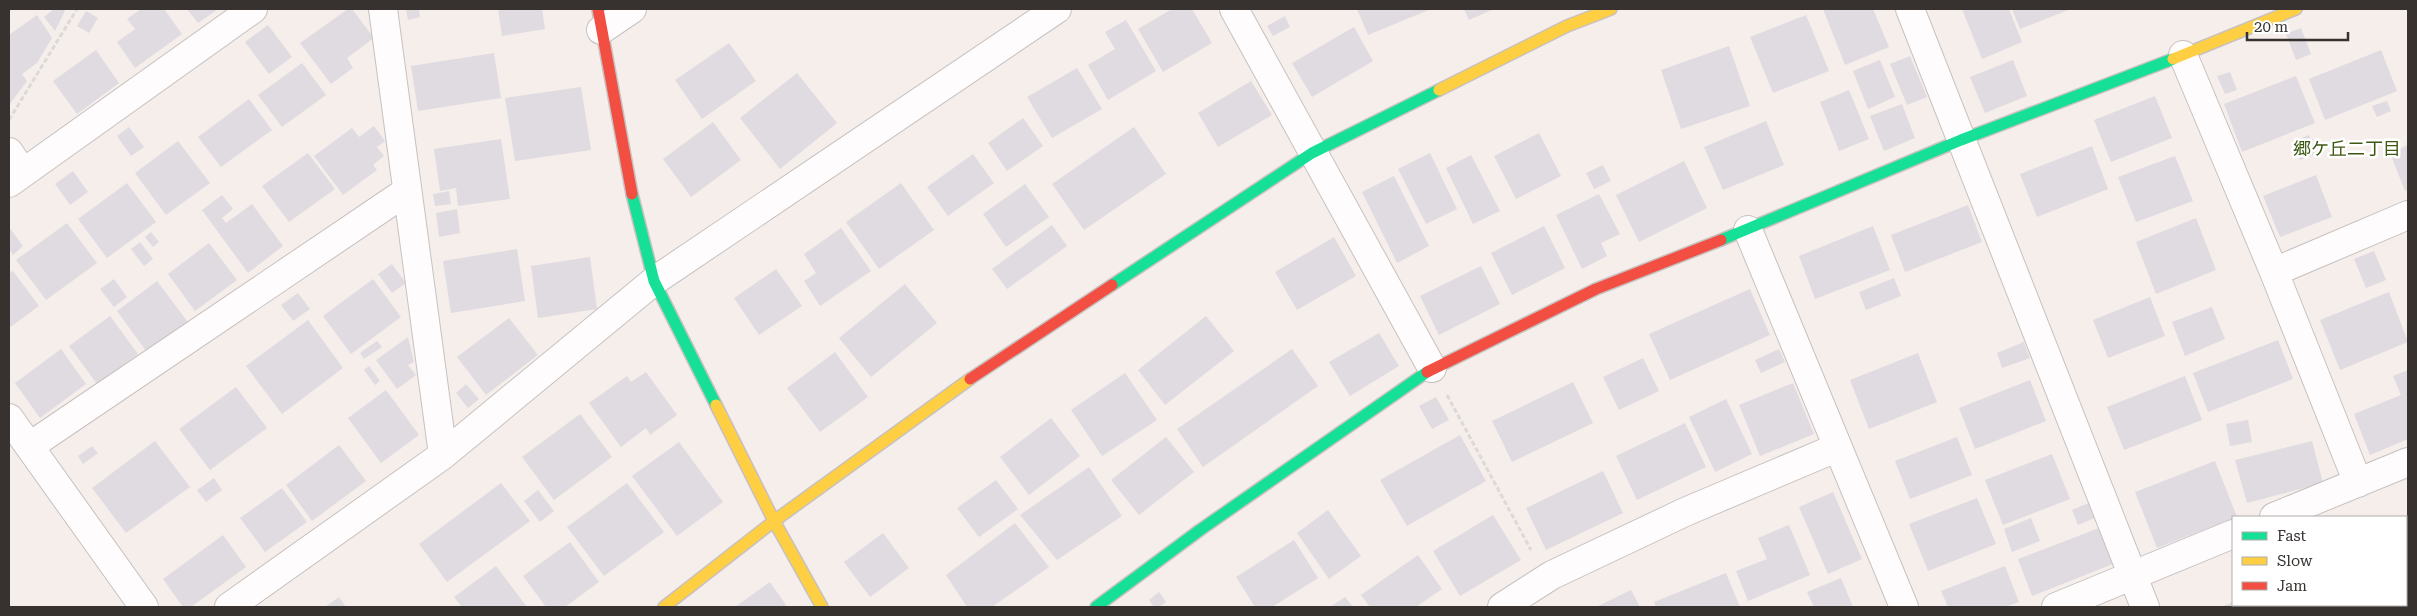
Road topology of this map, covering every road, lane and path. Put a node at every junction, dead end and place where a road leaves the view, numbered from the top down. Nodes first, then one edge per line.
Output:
1 (77, 9) edge
2 (253, 9) edge
3 (383, 9) edge
4 (632, 9) edge
5 (1057, 9) edge
6 (1234, 9) edge
7 (1611, 9) edge
8 (1910, 9) edge
9 (2296, 9) edge
10 (600, 19) edge
11 (2183, 55) junction
12 (9, 120) edge
13 (1961, 140) junction
14 (1312, 153) junction
15 (13, 169) edge
16 (407, 191) junction
17 (2408, 215) edge
18 (1748, 230) junction
19 (2274, 272) junction
20 (654, 281) junction
21 (1432, 368) junction
22 (9, 418) edge
23 (30, 446) junction
24 (1836, 448) junction
25 (443, 455) junction
26 (2408, 462) edge
27 (2358, 483) junction
28 (2276, 516) edge
29 (774, 521) junction
30 (2232, 534) edge
31 (2132, 575) junction
32 (1547, 578) junction
33 (144, 607) edge
34 (229, 607) edge
35 (664, 607) edge
36 (822, 607) edge
37 (1096, 607) edge
38 (1502, 607) edge
39 (1904, 607) edge
40 (2056, 607) edge
41 (2145, 607) edge

1 - 12 path
2 - 15 street
3 - 16 street
4 - 10 street
5 - 20 street
6 - 14 street
7 - 14 street
8 - 13 street
9 - 11 street
10 - 20 street
11 - 13 street
11 - 19 street
13 - 18 street
13 - 31 street
14 - 21 street
14 - 29 street
16 - 23 street
16 - 25 street
17 - 19 street
18 - 21 street
18 - 24 street
19 - 27 street
20 - 25 street
20 - 29 street
21 - 32 path
21 - 37 street
22 - 23 street
23 - 33 street
24 - 32 street
24 - 39 street
25 - 34 street
26 - 27 street
27 - 28 street
29 - 35 street
29 - 36 street
30 - 31 street
31 - 40 street
31 - 41 street
32 - 38 street

